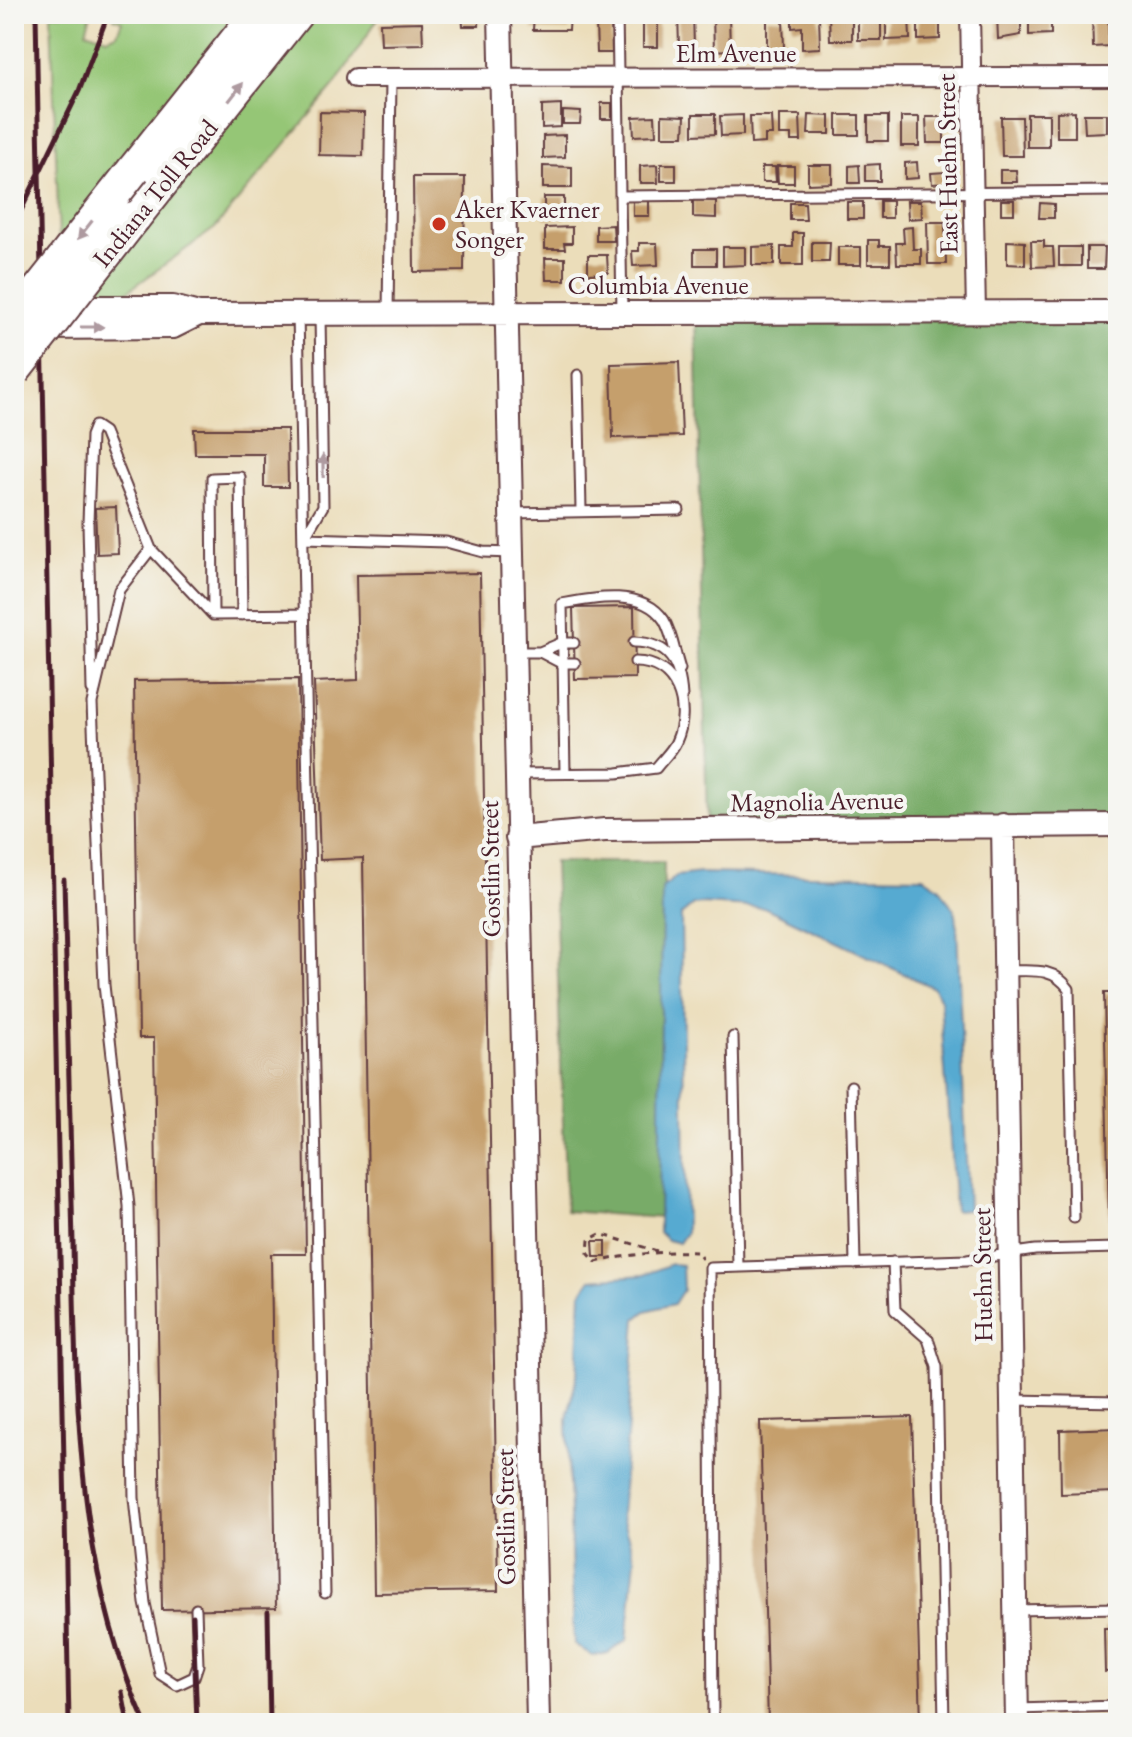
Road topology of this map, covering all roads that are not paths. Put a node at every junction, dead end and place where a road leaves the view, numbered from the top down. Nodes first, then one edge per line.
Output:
1 (257, 14) edge
2 (296, 14) edge
3 (500, 14) edge
4 (617, 14) edge
5 (970, 14) edge
6 (1118, 77) edge
7 (355, 78) dead end
8 (971, 78) junction
9 (391, 79) junction
10 (502, 79) junction
11 (619, 79) junction
12 (1118, 191) edge
13 (974, 192) junction
14 (622, 196) junction
15 (14, 308) edge
16 (1118, 312) edge
17 (622, 313) junction
18 (976, 313) junction
19 (199, 314) junction
20 (309, 314) junction
21 (388, 314) junction
22 (507, 314) junction
23 (14, 321) edge
24 (14, 328) edge
25 (14, 371) edge
26 (578, 375) dead end
27 (581, 510) junction
28 (679, 510) dead end
29 (511, 513) junction
30 (304, 538) junction
31 (151, 549) junction
32 (512, 553) junction
33 (304, 614) junction
34 (213, 615) junction
35 (242, 615) junction
36 (634, 642) dead end
37 (561, 643) junction
38 (574, 643) dead end
39 (514, 652) junction
40 (540, 652) junction
41 (635, 662) dead end
42 (561, 663) junction
43 (575, 663) dead end
44 (680, 669) junction
45 (92, 703) junction
46 (682, 703) junction
47 (565, 773) junction
48 (516, 774) junction
49 (1003, 825) junction
50 (1118, 825) edge
51 (517, 838) junction
52 (1005, 971) junction
53 (733, 1037) dead end
54 (851, 1086) dead end
55 (1074, 1218) dead end
56 (1118, 1248) edge
57 (1010, 1254) junction
58 (893, 1262) junction
59 (855, 1264) junction
60 (738, 1267) junction
61 (1011, 1400) junction
62 (1118, 1402) edge
63 (325, 1593) dead end
64 (1118, 1608) edge
65 (196, 1609) dead end
66 (1015, 1610) junction
67 (1118, 1706) edge
68 (1017, 1716) edge
69 (538, 1723) edge
70 (713, 1723) edge
71 (944, 1723) edge

1 -> 23 highway, Indiana Toll Road, bridge
25 -> 2 highway, Indiana Toll Road, bridge
3 - 10 street, Gostlin Street
4 - 11 lane
5 - 8 street, East Huehn Street
6 - 8 street, Elm Avenue
7 - 9 street, Elm Avenue
8 - 11 street, Elm Avenue
8 - 13 street, East Huehn Street
9 - 10 street, Elm Avenue
9 - 21 lane
10 - 11 street, Elm Avenue
10 - 22 street, Gostlin Street
11 - 14 lane
12 - 13 lane
13 - 14 lane
13 - 18 street, East Huehn Street
14 - 17 lane
15 - 19 street, Columbia Avenue
16 - 18 street, Columbia Avenue
17 - 18 street, Columbia Avenue
17 - 22 street, Columbia Avenue
19 - 20 street, Columbia Avenue
24 -> 19 street, Columbia Avenue
20 - 21 street, Columbia Avenue
20 - 30 lane
30 -> 20 lane
21 - 22 street, Columbia Avenue
22 - 29 street, Gostlin Street
26 - 27 lane
27 - 28 lane
27 - 29 lane
29 - 32 street, Gostlin Street
30 - 32 lane
30 - 33 lane
31 - 34 lane
31 - 45 lane
31 - 45 lane
32 - 39 street, Gostlin Street
33 - 35 lane
33 - 63 lane
34 - 35 lane
34 - 35 lane
36 - 44 lane
37 - 38 lane
37 - 40 lane
37 - 42 lane
37 - 44 lane
39 - 40 lane
39 - 48 street, Gostlin Street
40 - 42 lane
41 - 46 lane
42 - 43 lane
42 - 47 lane
44 - 46 lane
45 - 65 lane
46 - 47 lane
47 - 48 lane
48 - 51 street, Gostlin Street
49 - 50 street, Magnolia Avenue
49 - 51 street, Magnolia Avenue
49 - 52 street, Huehn Street
51 - 69 street, Gostlin Street
52 - 55 lane
52 - 57 street, Huehn Street
53 - 60 lane
54 - 59 lane
56 - 57 lane
57 - 58 lane
57 - 61 street, Huehn Street
58 - 59 lane
58 - 71 lane
59 - 60 lane
60 - 70 lane
61 - 62 lane
61 - 66 street, Huehn Street
64 - 66 lane
66 - 68 street, Huehn Street
67 - 68 lane

